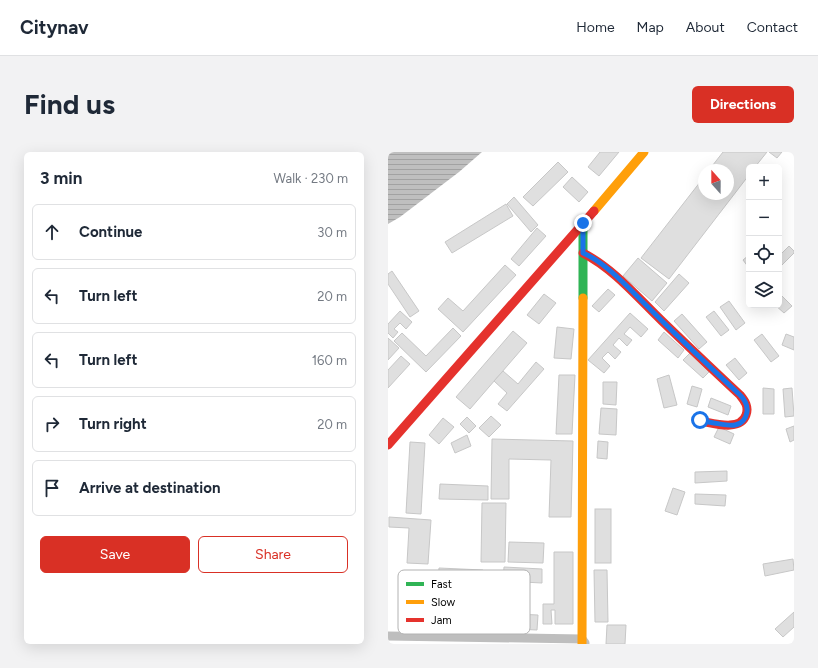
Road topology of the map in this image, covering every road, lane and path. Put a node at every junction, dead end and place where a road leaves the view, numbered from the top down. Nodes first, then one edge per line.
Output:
1 (644, 152) edge
2 (583, 223) junction
3 (583, 253) junction
4 (700, 420) dead end
5 (388, 444) edge
6 (388, 636) edge
7 (583, 642) edge

1 - 2 street
2 - 3 street
2 - 5 street
3 - 4 street
3 - 7 street
6 - 7 street

